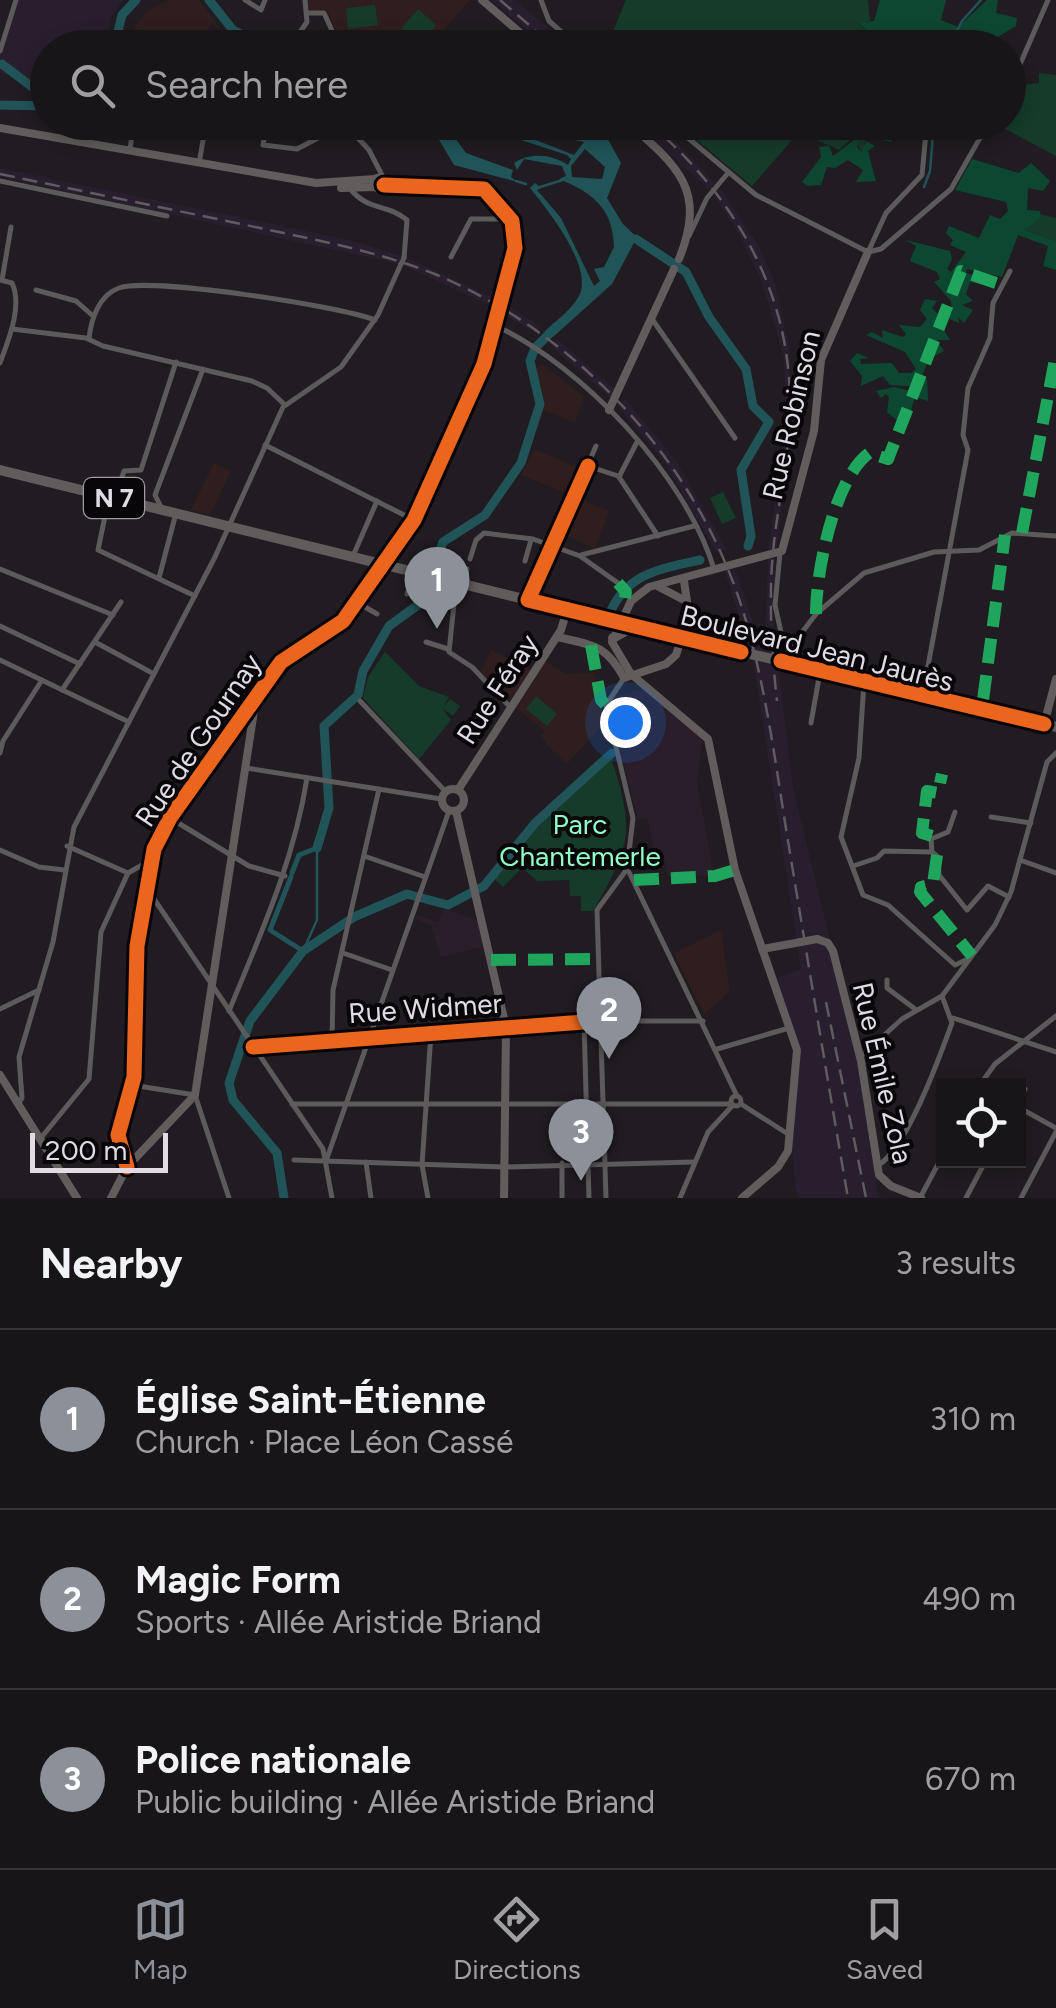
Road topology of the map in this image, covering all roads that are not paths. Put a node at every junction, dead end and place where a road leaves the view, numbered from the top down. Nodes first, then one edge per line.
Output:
1 (16, 0) edge
2 (245, 0) edge
3 (266, 0) edge
4 (305, 0) edge
5 (482, 0) edge
6 (542, 0) edge
7 (1048, 0) edge
8 (307, 13) junction
9 (0, 20) edge
10 (10, 21) junction
11 (302, 30) edge
12 (332, 30) edge
13 (517, 30) edge
14 (559, 30) edge
15 (0, 50) edge
16 (1026, 52) edge
17 (0, 128) edge
18 (30, 134) edge
19 (65, 140) edge
20 (132, 140) edge
21 (201, 140) edge
22 (264, 140) edge
23 (313, 140) edge
24 (358, 140) edge
25 (647, 140) edge
26 (690, 140) edge
27 (926, 140) edge
28 (979, 140) edge
29 (130, 152) junction
30 (199, 163) junction
31 (728, 173) junction
32 (0, 181) edge
33 (379, 182) junction
34 (351, 186) junction
35 (360, 193) junction
36 (167, 216) dead end
37 (696, 216) junction
38 (510, 218) junction
39 (11, 227) dead end
40 (868, 252) junction
41 (450, 256) dead end
42 (679, 258) joint
43 (674, 269) joint
44 (1010, 270) dead end
45 (1, 280) edge
46 (36, 290) dead end
47 (93, 316) junction
48 (652, 319) junction
49 (374, 320) junction
50 (494, 325) junction
51 (12, 329) junction
52 (89, 338) junction
53 (176, 362) junction
54 (0, 364) edge
55 (203, 369) junction
56 (285, 406) junction
57 (609, 410) junction
58 (736, 438) dead end
59 (637, 442) junction
60 (265, 444) junction
61 (596, 446) dead end
62 (588, 466) junction
63 (0, 470) edge
64 (619, 476) junction
65 (155, 495) junction
66 (112, 498) junction
67 (377, 501) junction
68 (140, 504) junction
69 (162, 509) junction
70 (176, 513) junction
71 (414, 520) junction
72 (694, 526) junction
73 (228, 527) junction
74 (658, 536) junction
75 (1056, 536) edge
76 (531, 540) junction
77 (551, 546) junction
78 (947, 551) junction
79 (780, 552) junction
80 (353, 556) junction
81 (580, 556) junction
82 (470, 559) dead end
83 (525, 560) dead end
84 (386, 564) junction
85 (0, 569) edge
86 (714, 569) junction
87 (467, 570) dead end
88 (418, 572) junction
89 (159, 578) junction
90 (684, 581) junction
91 (460, 582) junction
92 (618, 583) dead end
93 (649, 587) junction
94 (407, 594) dead end
95 (195, 596) junction
96 (528, 600) junction
97 (684, 600) junction
98 (121, 602) dead end
99 (360, 604) junction
100 (567, 610) junction
101 (377, 614) dead end
102 (113, 615) junction
103 (615, 619) junction
104 (0, 626) edge
105 (636, 627) junction
106 (557, 636) junction
107 (95, 642) junction
108 (426, 642) dead end
109 (613, 642) junction
110 (601, 648) junction
111 (448, 649) junction
112 (784, 653) junction
113 (0, 660) edge
114 (80, 664) junction
115 (654, 667) junction
116 (820, 672) junction
117 (154, 674) junction
118 (628, 676) junction
119 (42, 680) junction
120 (1056, 680) edge
121 (864, 682) junction
122 (650, 688) junction
123 (62, 690) junction
124 (922, 696) junction
125 (360, 701) dead end
126 (250, 704) junction
127 (511, 708) junction
128 (129, 722) junction
129 (810, 723) dead end
130 (1052, 727) edge
131 (1, 740) edge
132 (1056, 753) edge
133 (0, 754) edge
134 (246, 768) junction
135 (306, 778) junction
136 (378, 789) junction
137 (458, 790) junction
138 (443, 795) junction
139 (452, 811) junction
140 (955, 812) dead end
141 (991, 817) dead end
142 (170, 818) junction
143 (1031, 823) junction
144 (67, 846) junction
145 (0, 850) edge
146 (932, 852) junction
147 (232, 856) junction
148 (364, 856) junction
149 (151, 860) junction
150 (1020, 860) junction
151 (853, 866) junction
152 (627, 869) junction
153 (64, 870) junction
154 (128, 873) junction
155 (1056, 873) edge
156 (285, 876) junction
157 (426, 878) junction
158 (146, 887) junction
159 (1009, 897) junction
160 (967, 910) junction
161 (969, 920) dead end
162 (762, 949) junction
163 (342, 953) junction
164 (971, 958) junction
165 (392, 970) junction
166 (212, 986) junction
167 (886, 986) dead end
168 (41, 988) junction
169 (942, 996) junction
170 (0, 1008) edge
171 (916, 1009) junction
172 (230, 1010) junction
173 (1056, 1016) edge
174 (952, 1018) junction
175 (600, 1021) junction
176 (703, 1021) junction
177 (584, 1022) junction
178 (506, 1027) junction
179 (789, 1028) junction
180 (432, 1033) junction
181 (368, 1037) junction
182 (332, 1040) junction
183 (1024, 1041) junction
184 (251, 1044) junction
185 (717, 1049) junction
186 (1056, 1052) edge
187 (860, 1057) junction
188 (0, 1076) edge
189 (985, 1078) edge
190 (132, 1085) junction
191 (195, 1095) junction
192 (737, 1096) junction
193 (346, 1102) junction
194 (426, 1102) junction
195 (505, 1102) junction
196 (586, 1103) junction
197 (604, 1103) junction
198 (18, 1104) junction
199 (292, 1104) junction
200 (732, 1104) junction
201 (741, 1104) junction
202 (1026, 1109) edge
203 (1056, 1130) edge
204 (788, 1135) junction
205 (40, 1139) junction
206 (294, 1160) dead end
207 (326, 1161) junction
208 (366, 1162) junction
209 (587, 1162) junction
210 (605, 1162) junction
211 (693, 1162) junction
212 (562, 1163) junction
213 (422, 1165) junction
214 (127, 1166) junction
215 (876, 1166) junction
216 (504, 1167) junction
217 (936, 1168) edge
218 (982, 1168) edge
219 (77, 1198) edge
220 (111, 1198) edge
221 (229, 1198) edge
222 (332, 1198) edge
223 (372, 1198) edge
224 (428, 1198) edge
225 (504, 1198) edge
226 (562, 1198) edge
227 (589, 1198) edge
228 (606, 1198) edge
229 (680, 1198) edge
230 (742, 1198) edge
231 (921, 1198) edge
232 (966, 1198) edge
233 (1021, 1198) edge

1 - 10 street
2 - 3 street
4 - 8 street
5 - 13 street
6 - 14 street
7 - 16 street
8 - 11 street
8 - 12 street
9 - 10 street
10 - 15 street
17 - 18 street
19 - 29 street
20 - 29 street
21 - 30 street
22 - 23 street
24 - 33 street
25 - 37 street
26 - 31 street
27 - 40 street
28 - 40 street
29 - 30 street
30 - 34 street
31 - 37 street
31 - 40 street
32 - 36 street
33 - 34 street
33 - 35 street
33 - 38 street
34 - 35 street
35 - 49 street
37 - 42 street
38 - 41 street
38 - 50 street, Rue de Gournay
39 - 45 street
40 - 79 street, Rue Robinson
42 - 43 street
43 - 48 street
44 - 78 street
45 - 51 street
46 - 47 street
47 - 49 street
47 - 52 street
48 - 57 street
48 - 58 street
49 - 56 street
50 - 57 street
50 - 71 street, Rue de Gournay
51 - 52 street
51 - 54 street
52 - 53 street
53 - 55 street
53 - 66 street
55 - 56 street
55 - 65 street
56 - 60 street
57 - 59 street
59 - 64 street
59 - 72 street
60 - 67 street
60 - 73 street
61 - 62 street
62 - 64 street
62 - 77 street
63 - 66 main road, N 7
64 - 74 street
65 - 68 street
65 - 69 street
66 - 68 main road, N 7
66 - 89 street
67 - 71 street
67 - 80 street
68 - 69 main road, N 7
69 - 70 main road, N 7
70 - 73 main road, N 7
70 - 89 street
71 - 84 street, Rue de Gournay
72 - 74 street
72 - 86 street
73 - 80 main road, N 7
73 - 95 street
74 - 81 street
75 - 78 street
76 - 77 street
76 - 82 street
76 - 83 street
77 - 81 street
77 - 96 street
78 - 112 street
78 - 124 street
79 - 86 street
79 - 112 street
80 - 84 main road, N 7
81 - 92 street
84 - 88 main road, N 7
84 - 99 street, Rue de Gournay
85 - 102 street
86 - 90 street
87 - 91 street
88 - 91 main road, N 7
88 - 94 street
89 - 95 street
90 - 93 street
90 - 97 street
91 - 96 main road, N 7
91 - 111 street
93 - 97 street
93 - 103 street
95 - 117 street
96 - 100 main road, N 7
97 - 115 street
98 - 102 street
99 - 101 street
99 - 126 street, Rue de Gournay
100 - 103 main road, N 7
100 - 106 street, Rue Féray
102 - 107 street
103 - 105 main road, Boulevard Jean Jaurès / N 7
103 - 109 street
104 - 114 street
105 - 109 main road
105 - 112 main road, Boulevard Jean Jaurès / N 7, bridge
106 - 110 street
106 - 127 street, Rue Féray
107 - 114 street
107 - 117 street
108 - 111 street
109 - 110 street
109 - 118 street
110 - 118 street
111 - 127 street
112 - 116 main road, Boulevard Jean Jaurès / N 7
113 - 119 street
114 - 123 street
115 - 118 street
115 - 122 street
116 - 121 main road, Boulevard Jean Jaurès / N 7
116 - 129 street
117 - 128 street
118 - 122 street
118 - 152 street
119 - 123 street
119 - 131 street
120 - 130 street
121 - 124 main road, Boulevard Jean Jaurès / N 7
121 - 151 street
122 - 162 street
123 - 128 street
124 - 130 main road, Boulevard Jean Jaurès / N 7
125 - 138 street
126 - 134 street
126 - 142 street, Rue de Gournay
127 - 137 street, Rue Féray
128 - 144 street
131 - 133 street
132 - 143 street
134 - 135 street
134 - 147 street
135 - 136 street
135 - 156 street
136 - 138 street
136 - 148 street
137 - 138 street
137 - 139 street
138 - 139 street
139 - 157 street
139 - 178 street
140 - 146 street
141 - 143 street
142 - 147 street
142 - 149 street, Rue de Gournay
143 - 150 street
144 - 153 street
144 - 154 street
145 - 153 street
146 - 151 street
146 - 160 street
147 - 156 street
147 - 166 street
148 - 157 street
148 - 163 street
149 - 154 street
149 - 158 street, Rue de Gournay
150 - 155 street
150 - 159 street
151 - 164 street
152 - 175 street
152 - 176 street
153 - 168 street
154 - 205 street
156 - 172 street
157 - 165 street
158 - 166 street
158 - 190 street, Rue de Gournay
159 - 160 street
159 - 164 street
160 - 161 street
162 - 179 street
162 - 187 street, Rue Émile Zola, bridge
163 - 165 street
163 - 182 street
164 - 169 street
165 - 181 street
166 - 172 street
166 - 191 street
167 - 171 street
168 - 170 street
168 - 198 street
169 - 171 street
169 - 174 street
171 - 187 street
172 - 184 street
173 - 183 street
174 - 183 street
174 - 215 street
175 - 176 street, Rue Widmer
175 - 177 street, Rue Widmer
175 - 197 street
176 - 185 street
177 - 178 street, Rue Widmer
177 - 196 street
178 - 180 street, Rue Widmer
178 - 195 street
179 - 185 street
179 - 204 street
180 - 181 street, Rue Widmer
180 - 194 street
181 - 182 street, Rue Widmer
181 - 193 street
182 - 184 street, Rue Widmer
183 - 186 street
183 - 189 street
184 - 199 street
185 - 192 street
187 - 215 street, Rue Émile Zola
188 - 198 street
190 - 191 street
190 - 214 street, Rue de Gournay
191 - 214 street
191 - 221 street
192 - 200 street
192 - 201 street
193 - 194 street
193 - 199 street
193 - 207 street
194 - 195 street
194 - 213 street
195 - 196 street
195 - 216 street
196 - 197 street
196 - 209 street
197 - 200 street
197 - 210 street
198 - 205 street
199 - 207 street
200 - 201 street
200 - 211 street
201 - 204 street
202 - 203 street
203 - 233 street
204 - 230 street
205 - 219 street
206 - 207 street
207 - 208 street
207 - 222 street
208 - 213 street
208 - 223 street
209 - 210 street
209 - 212 street
209 - 227 street
210 - 211 street
210 - 228 street
211 - 229 street
212 - 216 street
212 - 226 street
213 - 216 street
213 - 224 street
214 - 220 street
215 - 231 street, Rue Émile Zola
216 - 225 street
217 - 231 street
218 - 232 street

